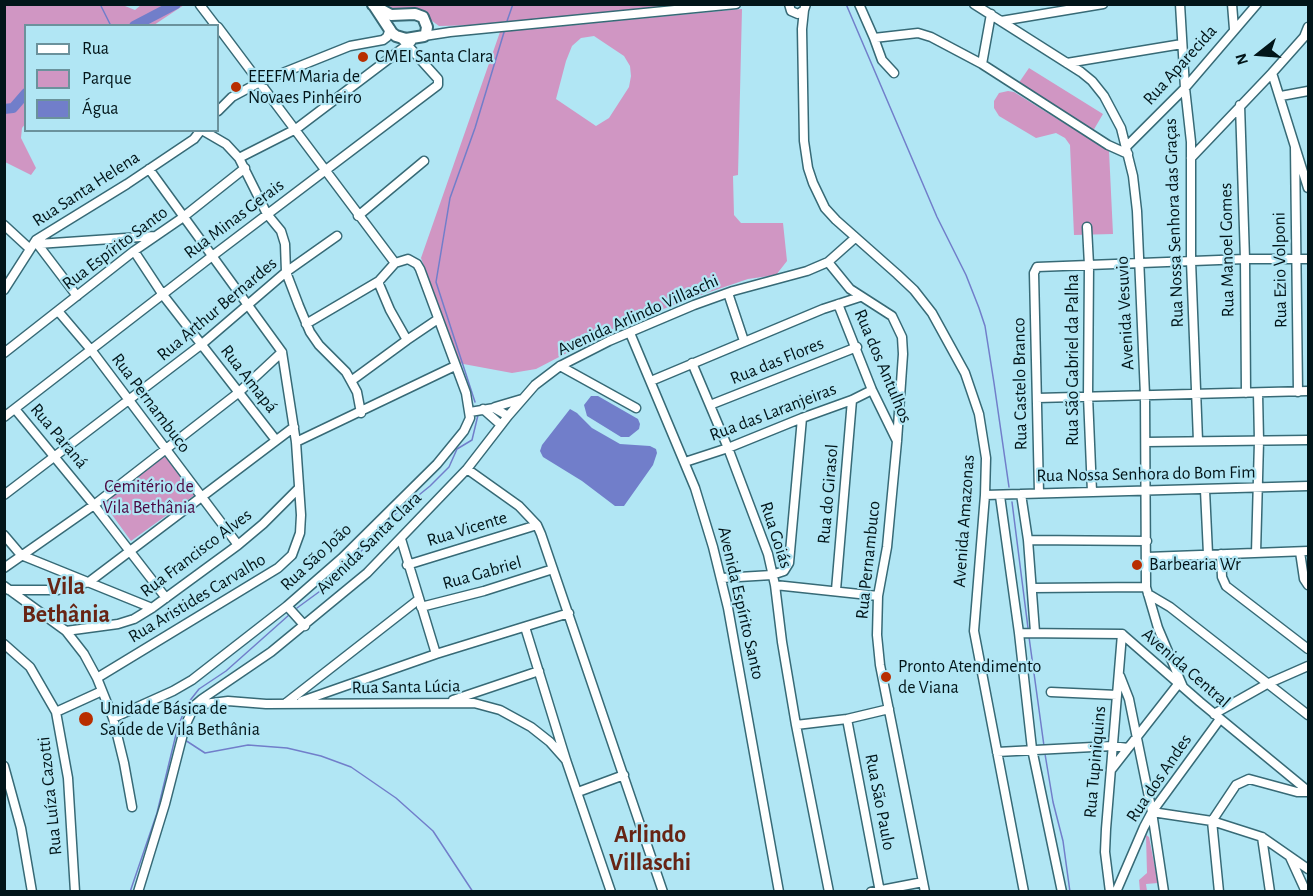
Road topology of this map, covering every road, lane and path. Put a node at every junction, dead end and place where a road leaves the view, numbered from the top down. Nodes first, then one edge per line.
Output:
1 (736, 4) edge
2 (860, 4) edge
3 (974, 4) edge
4 (1103, 4) edge
5 (1180, 4) edge
6 (1232, 4) edge
7 (1257, 4) edge
8 (200, 5) edge
9 (373, 5) edge
10 (806, 6) edge
11 (789, 7) edge
12 (991, 15) junction
13 (399, 16) junction
14 (423, 17) junction
15 (1001, 21) junction
16 (215, 24) edge
17 (1308, 27) edge
18 (219, 29) edge
19 (390, 29) junction
20 (802, 29) junction
21 (1234, 30) junction
22 (450, 32) junction
23 (873, 38) junction
24 (412, 39) junction
25 (1182, 44) junction
26 (1067, 63) junction
27 (982, 64) junction
28 (894, 73) dead end
29 (1272, 73) junction
30 (260, 82) junction
31 (1185, 88) junction
32 (1308, 91) edge
33 (1281, 96) junction
34 (1239, 105) junction
35 (219, 110) edge
36 (296, 129) junction
37 (199, 132) edge
38 (205, 132) edge
39 (1295, 147) junction
40 (1127, 150) junction
41 (239, 158) junction
42 (1191, 158) junction
43 (424, 160) dead end
44 (245, 168) junction
45 (149, 169) junction
46 (325, 170) junction
47 (1308, 188) edge
48 (267, 214) junction
49 (358, 216) junction
50 (182, 218) junction
51 (4, 225) edge
52 (1087, 226) dead end
53 (156, 236) junction
54 (337, 236) dead end
55 (855, 238) junction
56 (34, 245) junction
57 (134, 251) junction
58 (211, 257) junction
59 (1297, 258) junction
60 (1245, 259) junction
61 (1308, 259) edge
62 (828, 261) junction
63 (1191, 261) junction
64 (395, 263) junction
65 (1140, 263) junction
66 (1089, 265) junction
67 (286, 272) junction
68 (379, 281) junction
69 (4, 290) edge
70 (728, 293) junction
71 (163, 295) junction
72 (77, 296) junction
73 (860, 297) junction
74 (838, 304) junction
75 (248, 306) junction
76 (58, 311) junction
77 (438, 319) junction
78 (306, 324) junction
79 (630, 333) junction
80 (407, 340) junction
81 (744, 341) junction
82 (202, 344) junction
83 (857, 347) junction
84 (92, 351) junction
85 (282, 352) junction
86 (4, 353) edge
87 (692, 363) junction
88 (455, 366) junction
89 (560, 366) junction
90 (351, 381) junction
91 (651, 381) junction
92 (535, 385) joint
93 (872, 390) junction
94 (1308, 391) edge
95 (1298, 392) junction
96 (238, 393) junction
97 (1246, 393) junction
98 (1258, 393) junction
99 (1145, 395) junction
100 (1197, 395) junction
101 (1088, 396) junction
102 (1037, 398) junction
103 (523, 399) junction
104 (129, 400) junction
105 (852, 400) junction
106 (710, 405) junction
107 (636, 408) dead end
108 (15, 410) junction
109 (489, 411) junction
110 (470, 412) junction
111 (361, 413) junction
112 (508, 416) junction
113 (4, 417) edge
114 (802, 418) junction
115 (501, 425) junction
116 (294, 427) junction
117 (493, 435) junction
118 (275, 439) junction
119 (1308, 440) edge
120 (897, 441) junction
121 (1198, 441) junction
122 (1259, 441) junction
123 (296, 442) junction
124 (1146, 442) junction
125 (728, 448) junction
126 (165, 449) junction
127 (54, 456) junction
128 (685, 462) junction
129 (467, 469) junction
130 (1308, 486) edge
131 (299, 488) junction
132 (1258, 488) junction
133 (1205, 490) junction
134 (1146, 491) junction
135 (1092, 492) junction
136 (1021, 494) junction
137 (1039, 494) junction
138 (4, 495) edge
139 (985, 495) junction
140 (1000, 496) junction
141 (201, 497) junction
142 (94, 505) junction
143 (537, 525) junction
144 (4, 535) edge
145 (401, 539) junction
146 (1028, 540) junction
147 (1147, 541) junction
148 (238, 545) junction
149 (1304, 552) edge
150 (129, 553) junction
151 (1256, 553) junction
152 (1208, 554) junction
153 (1221, 554) junction
154 (21, 555) junction
155 (1147, 557) junction
156 (407, 565) junction
157 (4, 568) edge
158 (553, 569) junction
159 (772, 575) junction
160 (722, 578) junction
161 (89, 582) junction
162 (775, 585) junction
163 (1308, 585) edge
164 (7, 588) edge
165 (1032, 588) junction
166 (836, 590) junction
167 (1147, 590) junction
168 (878, 596) junction
169 (166, 598) junction
170 (419, 604) junction
171 (287, 606) junction
172 (152, 608) junction
173 (569, 612) junction
174 (305, 626) junction
175 (525, 627) junction
176 (66, 631) junction
177 (1035, 632) junction
178 (1019, 633) junction
179 (1122, 634) junction
180 (4, 644) edge
181 (1308, 650) edge
182 (436, 654) junction
183 (1308, 666) edge
184 (538, 671) junction
185 (1119, 673) junction
186 (97, 678) junction
187 (315, 681) junction
188 (1267, 684) junction
189 (1181, 685) junction
190 (220, 687) junction
191 (102, 691) junction
192 (1051, 692) dead end
193 (320, 695) junction
194 (1117, 695) junction
195 (228, 701) junction
196 (444, 703) junction
197 (285, 704) junction
198 (296, 704) junction
199 (322, 704) junction
200 (195, 705) junction
201 (889, 709) junction
202 (56, 712) junction
203 (1308, 715) edge
204 (1217, 716) junction
205 (112, 718) junction
206 (847, 718) junction
207 (796, 725) junction
208 (1136, 736) junction
209 (1112, 746) junction
210 (1128, 748) junction
211 (1038, 749) junction
212 (997, 752) junction
213 (566, 760) junction
214 (4, 766) edge
215 (1110, 771) junction
216 (624, 775) junction
217 (578, 792) junction
218 (1308, 792) edge
219 (132, 807) dead end
220 (1152, 812) junction
221 (1212, 821) junction
222 (1141, 832) junction
223 (1156, 836) junction
224 (1262, 837) junction
225 (1288, 854) junction
226 (1308, 869) edge
227 (924, 887) edge
228 (32, 891) edge
229 (75, 891) edge
230 (138, 891) edge
231 (611, 891) edge
232 (663, 891) edge
233 (780, 891) edge
234 (829, 891) edge
235 (877, 891) edge
236 (1024, 891) edge
237 (1062, 891) edge
238 (1110, 891) edge
239 (1116, 891) edge
240 (1164, 891) edge
241 (1219, 891) edge
242 (1270, 891) edge
243 (1306, 891) edge

1 - 22 street
2 - 23 street
3 - 12 street, Avenida Vesuvio
4 - 15 street
5 - 25 street, Rua Nossa Senhora das Graças
6 - 21 street
7 - 21 street, Rua Aparecida
8 - 16 street
9 - 13 main road
9 - 19 main road
10 - 11 street
10 - 20 street, Avenida Amazonas
11 - 20 street, Avenida Amazonas
12 - 15 street, Avenida Vesuvio
12 - 27 street
13 - 14 main road
13 - 19 main road
14 - 22 street
14 - 24 main road
15 - 26 street, Avenida Vesuvio
17 - 29 street
18 - 30 street
19 - 24 main road
19 - 30 street
20 - 55 street, Avenida Amazonas
21 - 31 street, Rua Aparecida
22 - 24 street
23 - 27 street
23 - 28 street
24 - 36 street
24 - 46 street, Rua Minas Gerais
25 - 26 street
25 - 31 street, Rua Nossa Senhora das Graças
26 - 40 street, Avenida Vesuvio
27 - 40 street
29 - 33 street
29 - 34 street
30 - 35 street
30 - 36 street
31 - 40 street, Rua Aparecida
31 - 42 street, Rua Nossa Senhora das Graças
32 - 33 street
33 - 39 street
34 - 42 street
34 - 60 street, Rua Manoel Gomes
36 - 41 street
36 - 46 street
37 - 45 street, Rua Santa Helena
38 - 41 street
39 - 47 street
39 - 59 street, Rua Ezio Volponi
40 - 65 street, Avenida Vesuvio
41 - 44 street
42 - 63 street, Rua Nossa Senhora das Graças
43 - 49 street
44 - 48 street
44 - 50 street, Rua Espírito Santo
45 - 50 street
45 - 56 street, Rua Santa Helena
46 - 48 street, Rua Minas Gerais
46 - 49 street
48 - 58 street, Rua Minas Gerais
48 - 67 street
49 - 64 street
50 - 53 street, Rua Espírito Santo
50 - 58 street
51 - 56 street
52 - 66 street, Rua São Gabriel da Palha
53 - 56 street
53 - 57 street, Rua Espírito Santo
54 - 67 street, Rua Arthur Bernardes
55 - 62 street, Avenida Arlindo Villaschi
55 - 139 street, Avenida Amazonas
56 - 69 street, Rua Santa Helena
56 - 72 street
57 - 71 street, Rua Amapá
57 - 72 street, Rua Espírito Santo
58 - 71 street, Rua Minas Gerais
58 - 75 street
59 - 60 street
59 - 61 street
59 - 95 street, Rua Ezio Volponi
60 - 63 street
60 - 97 street, Rua Manoel Gomes
62 - 70 street, Avenida Arlindo Villaschi
62 - 73 street, Rua Pernambuco
63 - 65 street
63 - 100 street, Rua Nossa Senhora das Graças
64 - 68 street
64 - 77 street
65 - 66 street
65 - 99 street, Avenida Vesuvio
66 - 101 street, Rua São Gabriel da Palha
66 - 102 street, Rua Castelo Branco
67 - 75 street, Rua Arthur Bernardes
67 - 78 street
68 - 78 street
68 - 80 street
70 - 79 street, Avenida Arlindo Villaschi
70 - 81 street
71 - 82 street, Rua Amapá
71 - 84 street, Rua Minas Gerais
72 - 76 street, Rua Espírito Santo
73 - 74 street
73 - 120 street, Rua Pernambuco
74 - 81 street
74 - 83 street, Rua dos Antulhos
75 - 82 street, Rua Arthur Bernardes
75 - 85 street
76 - 84 street, Rua Pernambuco
76 - 86 street, Rua Espírito Santo
77 - 80 street
77 - 88 street
78 - 90 street
79 - 89 street, Avenida Arlindo Villaschi
79 - 91 street, Avenida Espírito Santo
80 - 90 street
81 - 87 street
82 - 96 street, Rua Amapá
82 - 104 street, Rua Arthur Bernardes
83 - 93 street, Rua dos Antulhos
83 - 106 street, Rua das Flores
84 - 104 street, Rua Pernambuco
84 - 108 street, Rua Minas Gerais
85 - 96 street
85 - 116 street, Rua Aristides Carvalho
87 - 91 street
87 - 106 street, Rua Goiás
88 - 110 street
88 - 111 street
89 - 92 street, Avenida Arlindo Villaschi
89 - 107 street
90 - 111 street
91 - 128 street, Avenida Espírito Santo
92 - 103 street, Avenida Santa Clara
93 - 105 street, Rua das Laranjeiras
93 - 120 street, Rua dos Antulhos
94 - 95 street
95 - 98 street
96 - 118 street, Rua Amapá
96 - 126 street
97 - 98 street
97 - 100 street
98 - 122 street
99 - 100 street
99 - 101 street
99 - 124 street, Avenida Vesuvio
100 - 121 street, Rua Nossa Senhora das Graças
101 - 102 street
101 - 135 street, Rua São Gabriel da Palha
102 - 137 street, Rua Castelo Branco
103 - 109 street
103 - 112 street, Avenida Santa Clara
104 - 126 street, Rua Pernambuco
104 - 127 street, Rua Arthur Bernardes
105 - 114 street, Rua das Laranjeiras
105 - 166 street, Rua do Girasol
106 - 125 street, Rua Goiás
108 - 113 street, Rua Minas Gerais
108 - 127 street, Rua Paraná
109 - 110 street
109 - 112 street
109 - 115 street
109 - 117 street
110 - 171 street, Rua São João
111 - 123 street
112 - 115 street, Avenida Santa Clara
114 - 125 street, Rua das Laranjeiras
114 - 159 street
115 - 117 street, Avenida Santa Clara
116 - 118 street
116 - 123 street, Rua Aristides Carvalho
117 - 129 street, Avenida Santa Clara
118 - 141 street
119 - 122 street
120 - 168 street, Rua Pernambuco
121 - 122 street
121 - 124 street
122 - 132 street
123 - 131 street, Rua Aristides Carvalho
124 - 134 street, Avenida Vesuvio
125 - 128 street, Rua das Laranjeiras
125 - 159 street, Rua Goiás
126 - 141 street, Rua Pernambuco
126 - 142 street
127 - 138 street, Rua Arthur Bernardes
127 - 142 street, Rua Paraná
128 - 160 street, Avenida Espírito Santo
129 - 143 street
129 - 145 street, Avenida Santa Clara
130 - 132 street, Rua Nossa Senhora do Bom Fim
131 - 148 street, Rua Francisco Alves
131 - 186 street, Rua Aristides Carvalho
132 - 133 street, Rua Nossa Senhora do Bom Fim
132 - 151 street
133 - 134 street, Rua Nossa Senhora do Bom Fim
133 - 152 street
134 - 135 street, Rua Nossa Senhora do Bom Fim
134 - 147 street, Avenida Vesuvio
135 - 137 street, Rua Nossa Senhora do Bom Fim
136 - 137 street, Rua Nossa Senhora do Bom Fim
136 - 140 street, Rua Nossa Senhora do Bom Fim
136 - 146 street
139 - 140 street, Rua Nossa Senhora do Bom Fim
139 - 212 street, Avenida Amazonas
140 - 178 street
141 - 148 street, Rua Pernambuco
141 - 150 street
142 - 150 street, Rua Paraná
142 - 154 street
143 - 156 street, Rua Vicente
143 - 158 street
144 - 154 street
145 - 156 street
145 - 174 street, Avenida Santa Clara
146 - 147 street
146 - 165 street
147 - 155 street, Avenida Vesuvio
148 - 169 street, Rua Francisco Alves
149 - 151 street
149 - 163 street
150 - 161 street
150 - 169 street, Rua Paraná
151 - 153 street
152 - 153 street
152 - 155 street
153 - 181 street
154 - 157 street
154 - 161 street
155 - 167 street, Avenida Vesuvio
156 - 170 street
158 - 170 street, Rua Gabriel
158 - 173 street
159 - 160 street
159 - 162 street, Rua Goiás
160 - 233 street, Avenida Espírito Santo
161 - 164 street
161 - 172 street
162 - 166 street
162 - 207 street, Rua Goiás
164 - 176 street
165 - 167 street
165 - 177 street
166 - 168 street
167 - 188 street
167 - 189 street, Avenida Vesuvio
168 - 201 street, Rua Pernambuco
169 - 172 street, Rua Francisco Alves
170 - 182 street
170 - 187 street
171 - 174 street
171 - 205 street, Rua São João
172 - 176 street, Rua Francisco Alves
173 - 175 street
173 - 216 street
174 - 190 street, Avenida Santa Clara
175 - 182 street
175 - 184 street
176 - 186 street
177 - 178 street, Avenida Central
177 - 179 street, Avenida Central
178 - 211 street
179 - 185 street, Rua Tupiniquins
179 - 189 street, Avenida Central
180 - 202 street, Rua Luíza Cazotti
182 - 193 street
183 - 188 street, Rua dos Andes
184 - 196 street
184 - 213 street
185 - 194 street, Rua Tupiniquins
185 - 208 street
186 - 191 street
187 - 193 street
187 - 197 street
188 - 203 street
188 - 204 street, Rua dos Andes
189 - 204 street, Avenida Central
189 - 208 street
190 - 195 street
190 - 200 street, Avenida Santa Clara
191 - 202 street
191 - 205 street
192 - 194 street
193 - 198 street
193 - 199 street
194 - 209 street, Rua Tupiniquins
195 - 197 street, Rua Santa Lúcia
195 - 200 street, Rua Santa Lúcia
196 - 199 street, Rua Santa Lúcia
196 - 213 street, Rua Santa Lúcia
197 - 198 street, Rua Santa Lúcia
198 - 199 street, Rua Santa Lúcia
200 - 230 street
201 - 206 street
201 - 227 street, Rua Pernambuco
202 - 229 street, Rua Luíza Cazotti
204 - 218 street, Avenida Central
204 - 220 street, Rua dos Andes
205 - 219 street
206 - 207 street
206 - 235 street, Rua São Paulo
207 - 234 street, Rua Goiás
208 - 210 street
208 - 220 street
209 - 210 street
209 - 211 street
209 - 215 street, Rua Tupiniquins
210 - 215 street
211 - 212 street
211 - 237 street
212 - 236 street, Avenida Amazonas
213 - 217 street
214 - 228 street
215 - 238 street, Rua Tupiniquins
216 - 217 street
216 - 232 street
217 - 231 street
218 - 221 street
220 - 221 street
220 - 222 street, Rua dos Andes
220 - 223 street
221 - 224 street
221 - 241 street
222 - 223 street
222 - 239 street, Rua dos Andes
223 - 240 street
224 - 225 street
224 - 242 street
225 - 226 street
225 - 243 street
227 - 235 street

